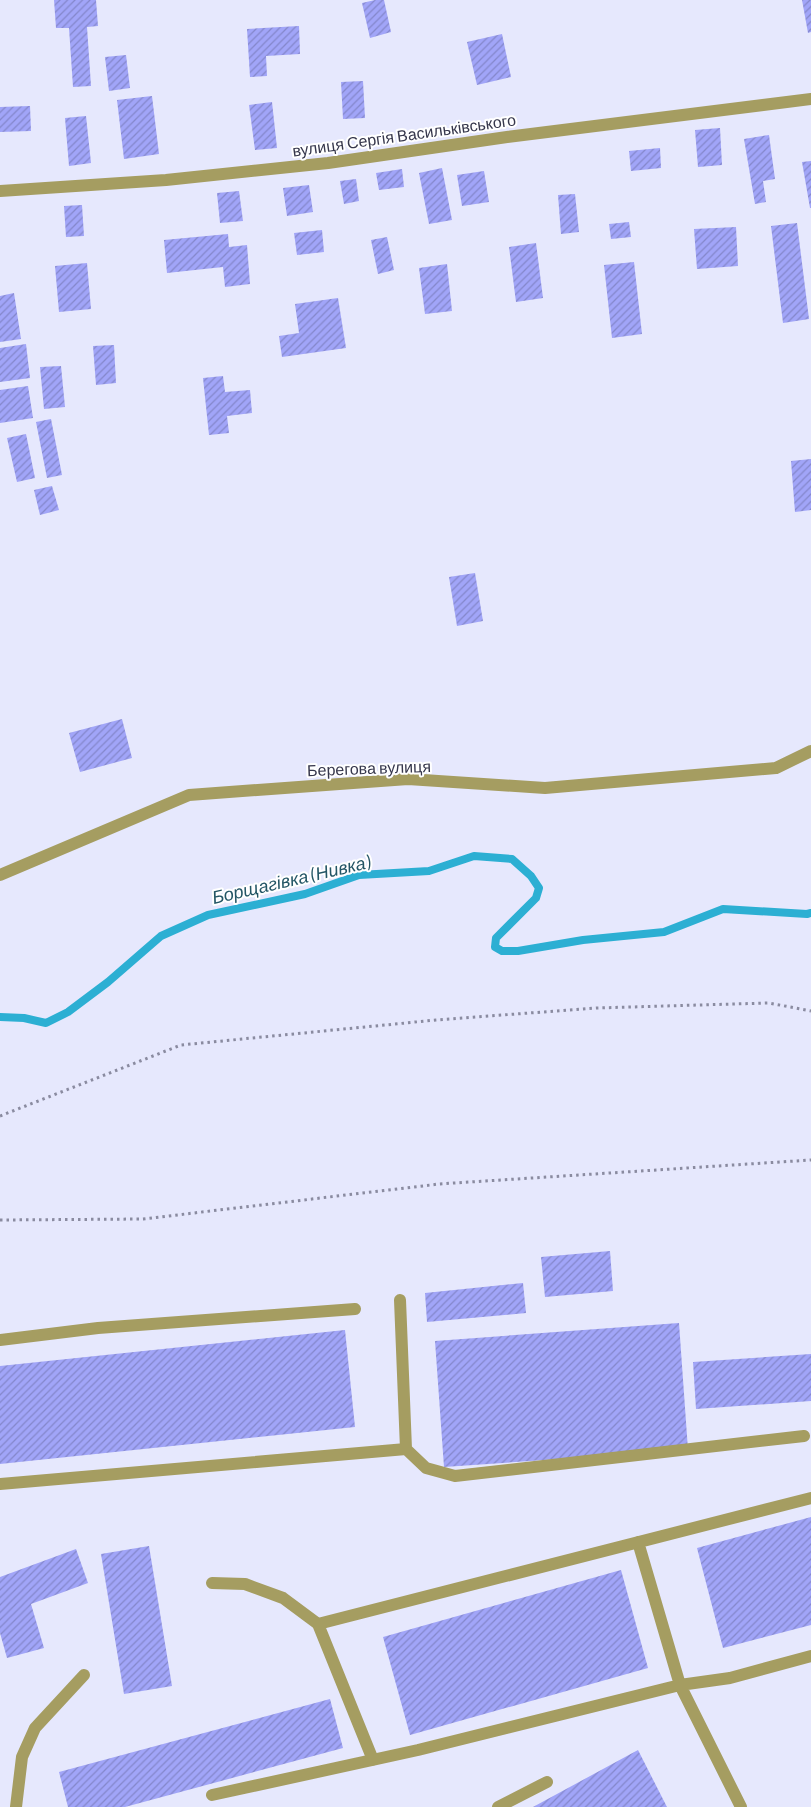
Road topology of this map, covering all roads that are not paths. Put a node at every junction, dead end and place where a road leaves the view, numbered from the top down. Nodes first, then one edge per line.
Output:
1 (811, 99) edge
2 (0, 190) edge
3 (811, 751) edge
4 (0, 875) edge
5 (400, 1300) dead end
6 (355, 1309) dead end
7 (0, 1340) edge
8 (804, 1436) dead end
9 (406, 1449) junction
10 (0, 1484) edge
11 (811, 1498) edge
12 (638, 1542) junction
13 (212, 1583) dead end
14 (318, 1624) junction
15 (811, 1656) edge
16 (84, 1674) dead end
17 (680, 1685) junction
18 (372, 1760) junction
19 (547, 1782) dead end
20 (212, 1795) dead end
21 (16, 1807) edge
22 (498, 1807) edge
23 (741, 1807) edge

1 - 2 street, вулиця Сергія Васильківського
3 - 4 street, Берегова вулиця
5 - 9 street
6 - 7 street
8 - 9 street
9 - 10 street
11 - 12 street
12 - 14 street
12 - 17 street
13 - 14 street
14 - 18 street
15 - 17 street
16 - 21 street
17 - 18 street
17 - 23 street
18 - 20 street
19 - 22 street

